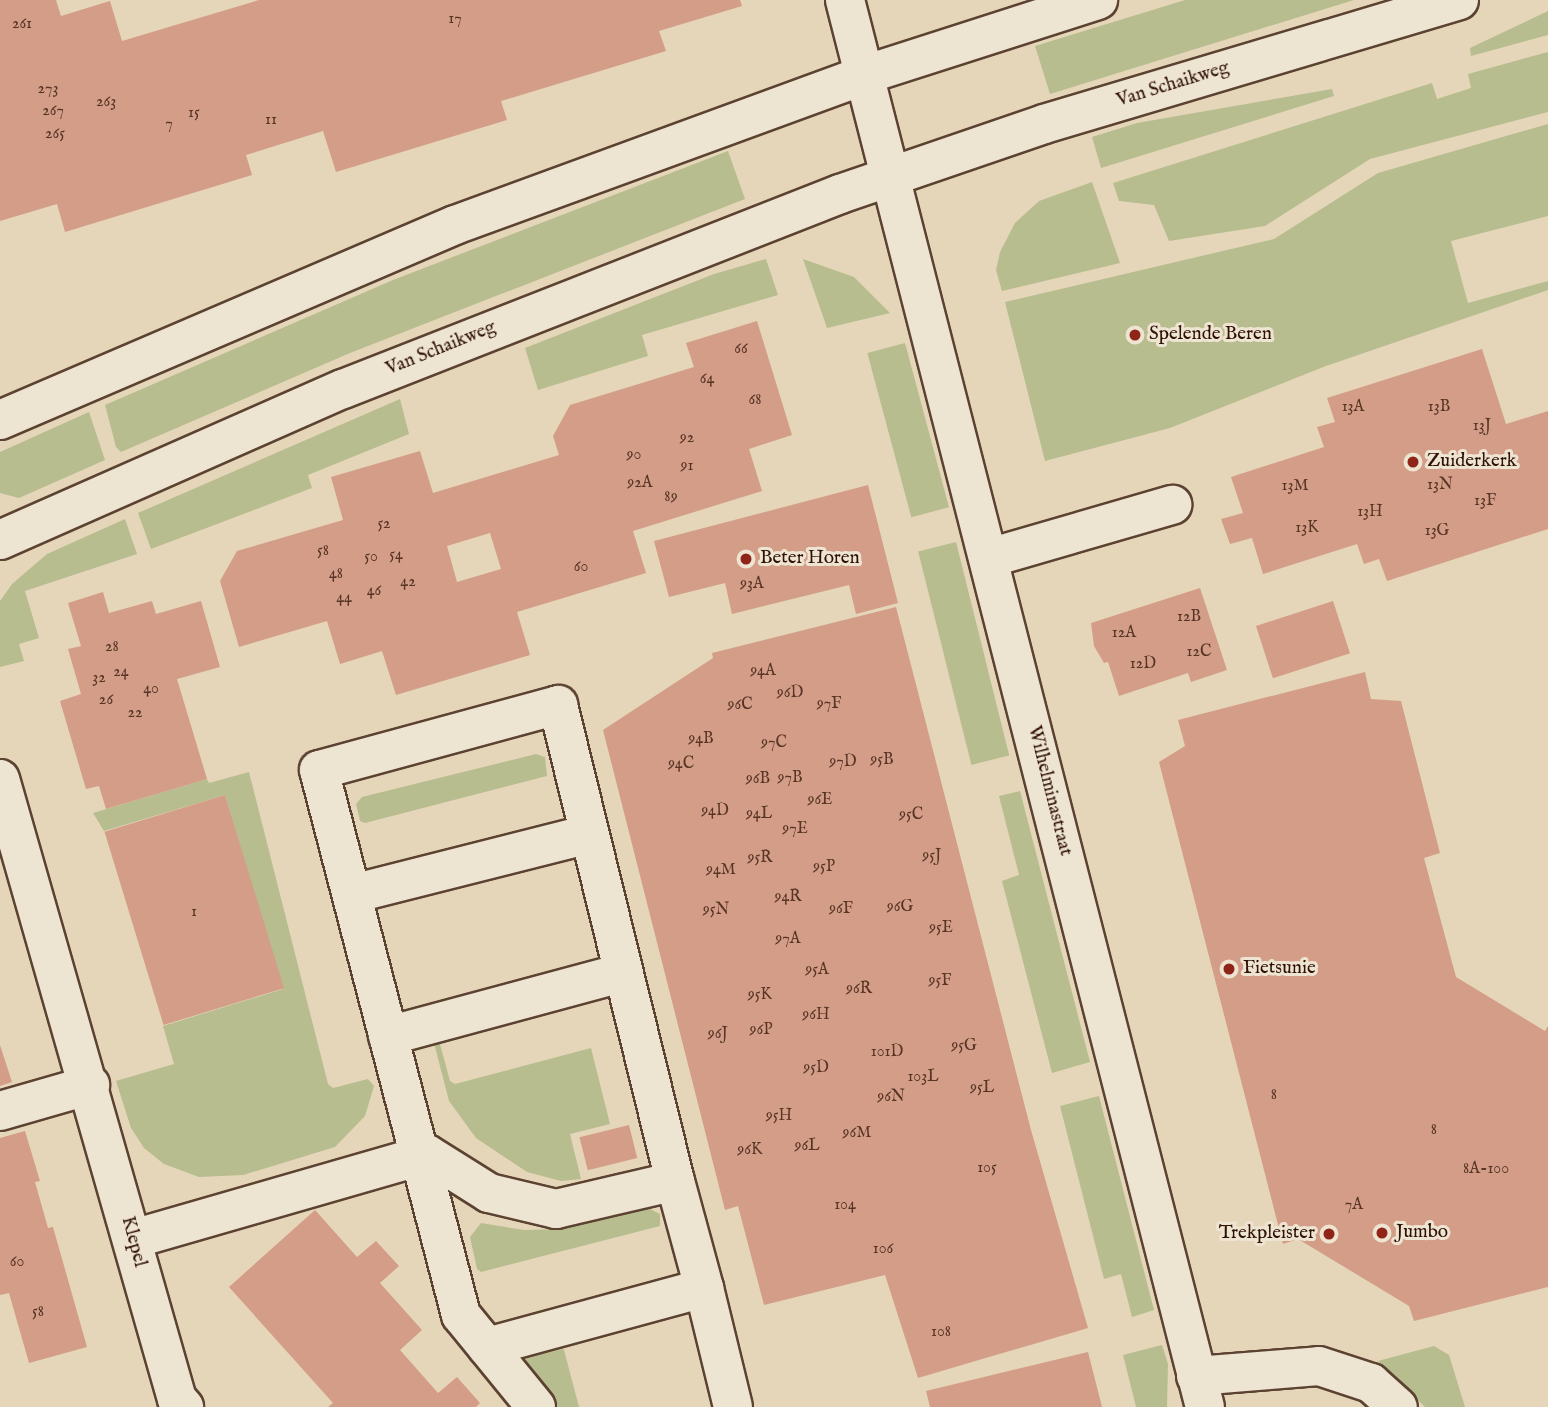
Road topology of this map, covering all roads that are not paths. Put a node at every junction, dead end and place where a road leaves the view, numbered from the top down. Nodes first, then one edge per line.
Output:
1 (845, 0) edge
2 (1098, 0) edge
3 (1459, 0) edge
4 (864, 75) junction
5 (889, 177) junction
6 (0, 420) edge
7 (1172, 505) dead end
8 (0, 540) edge
9 (989, 558) junction
10 (0, 779) edge
11 (589, 834) junction
12 (352, 894) junction
13 (622, 973) junction
14 (388, 1036) junction
15 (90, 1085) junction
16 (0, 1111) edge
17 (418, 1156) junction
18 (675, 1181) junction
19 (132, 1239) junction
20 (704, 1288) junction
21 (486, 1348) junction
22 (1201, 1391) edge
23 (170, 1404) edge
24 (536, 1407) edge
25 (733, 1407) edge
26 (1398, 1407) edge

1 - 4 street
2 - 4 street
3 - 5 street, Van Schaikweg
4 - 5 street
4 - 6 street
5 - 8 street, Van Schaikweg
5 - 9 street, Wilhelminastraat
7 - 9 street
9 - 22 street, Wilhelminastraat
10 - 15 street, Klepel
11 - 12 street
11 - 12 street
11 - 13 street
12 - 14 street
13 - 14 street
13 - 18 street
14 - 17 street
15 - 16 street
15 - 19 street, Klepel
17 - 18 street
17 - 19 street
17 - 21 street
18 - 20 street
19 - 23 street, Klepel
20 - 21 street
20 - 25 street
21 - 24 street
22 - 26 street

